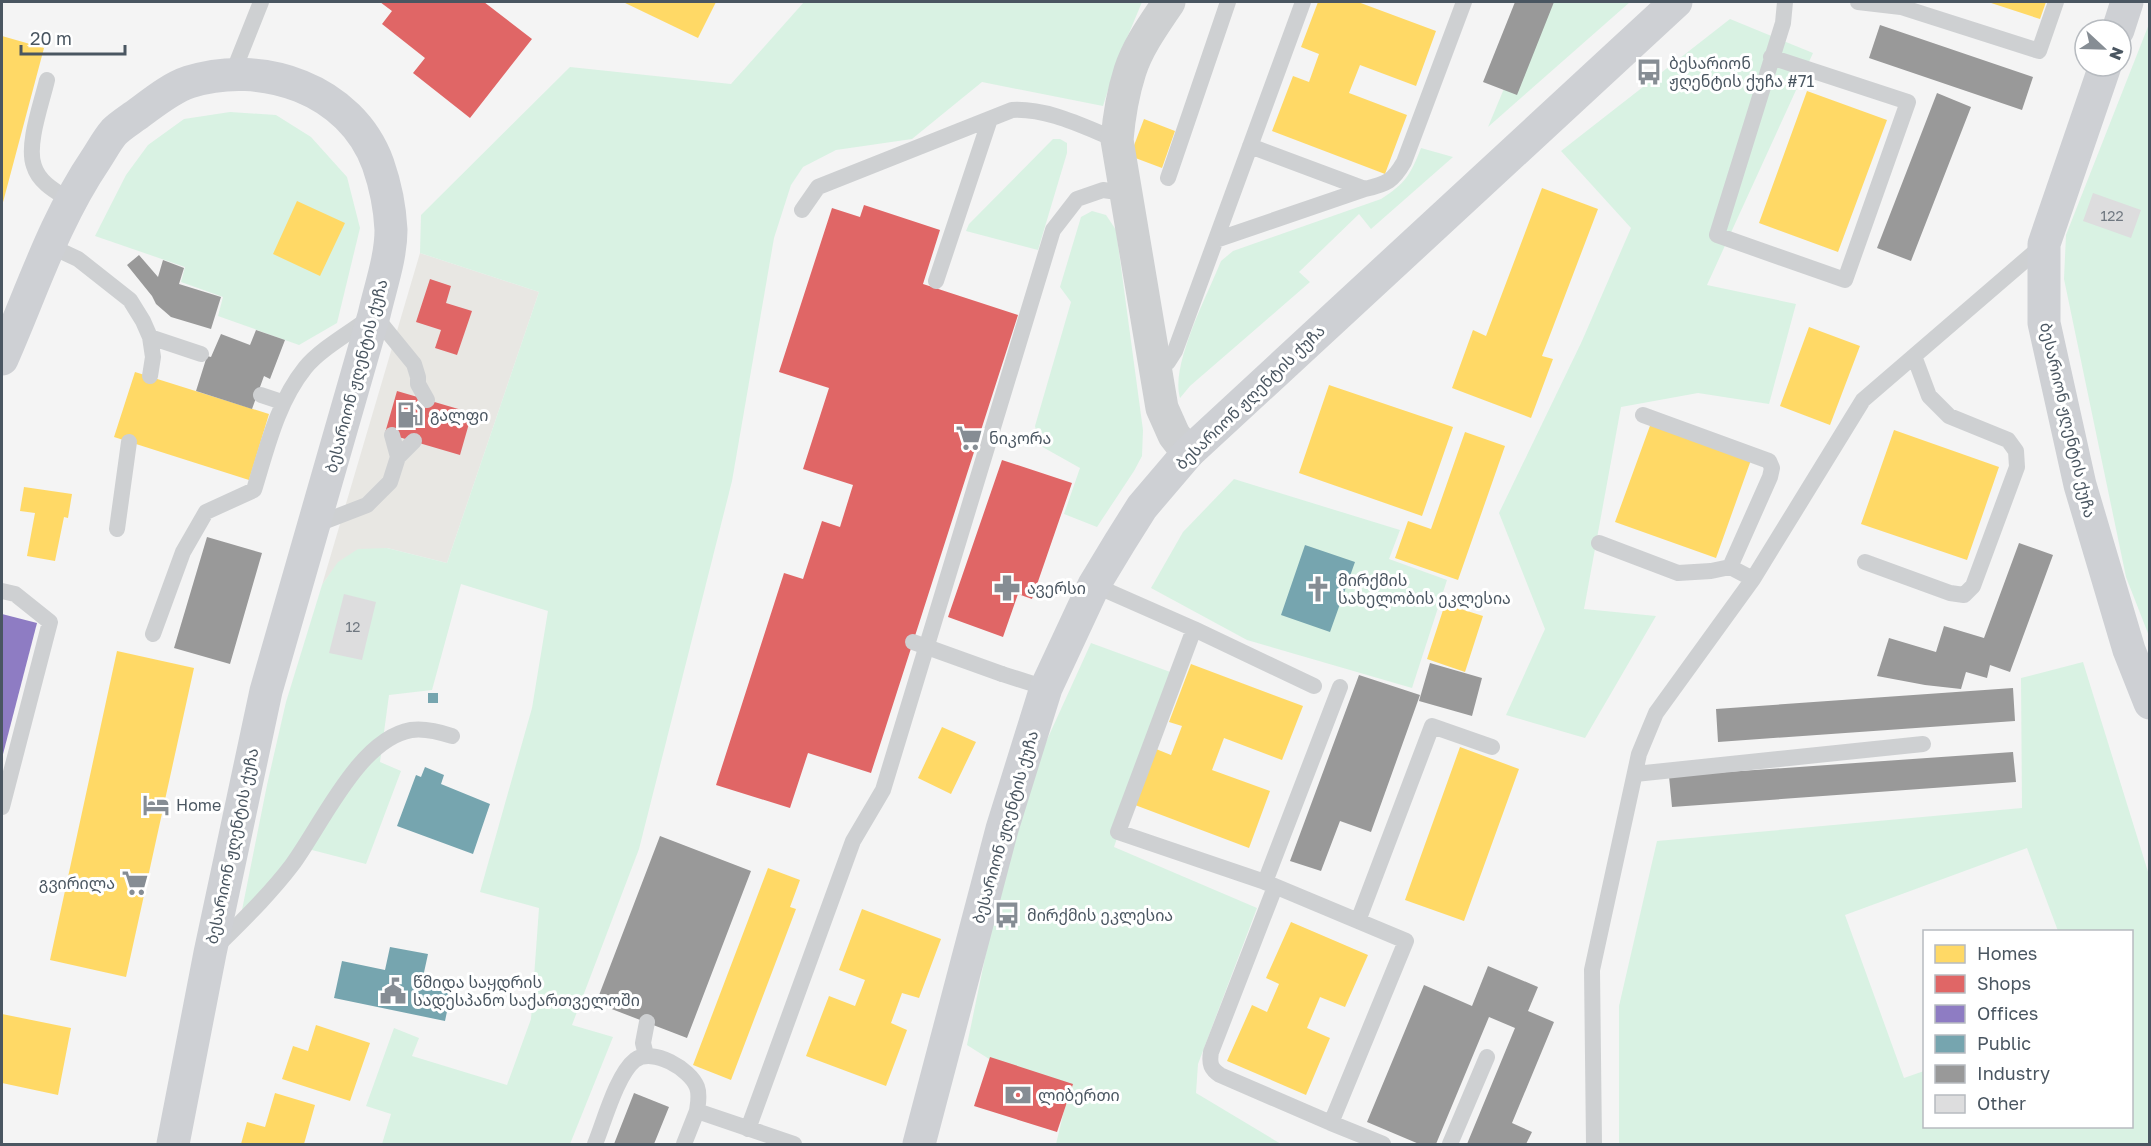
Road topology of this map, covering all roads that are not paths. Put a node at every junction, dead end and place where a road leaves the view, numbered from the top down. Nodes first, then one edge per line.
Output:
1 (261, 2) edge
2 (1168, 2) edge
3 (1228, 2) edge
4 (1303, 2) edge
5 (1464, 2) edge
6 (1676, 2) edge
7 (1785, 2) edge
8 (1858, 2) edge
9 (2056, 2) edge
10 (2127, 2) edge
11 (1902, 4) edge
12 (2122, 18) edge
13 (1771, 57) junction
14 (232, 75) junction
15 (2101, 78) edge
16 (47, 80) dead end
17 (990, 119) junction
18 (1117, 140) junction
19 (1250, 146) junction
20 (1168, 178) dead end
21 (1365, 189) junction
22 (1125, 193) junction
23 (71, 201) junction
24 (802, 210) dead end
25 (1216, 240) junction
26 (2044, 244) junction
27 (48, 245) junction
28 (936, 280) dead end
29 (374, 315) junction
30 (150, 337) junction
31 (201, 354) dead end
32 (1914, 356) junction
33 (2, 359) edge
34 (1155, 367) junction
35 (150, 376) dead end
36 (261, 394) dead end
37 (427, 400) dead end
38 (282, 402) junction
39 (1643, 415) dead end
40 (392, 435) dead end
41 (414, 441) dead end
42 (129, 442) dead end
43 (1188, 453) junction
44 (398, 456) junction
45 (315, 525) junction
46 (117, 529) dead end
47 (1599, 543) dead end
48 (1865, 562) dead end
49 (1730, 567) junction
50 (1753, 579) junction
51 (1094, 585) junction
52 (2, 591) edge
53 (1194, 629) junction
54 (153, 634) dead end
55 (913, 642) dead end
56 (1314, 687) dead end
57 (1340, 687) dead end
58 (1046, 688) junction
59 (2150, 704) edge
60 (452, 736) dead end
61 (1923, 744) dead end
62 (1492, 747) dead end
63 (1635, 774) junction
64 (2, 807) edge
65 (1270, 884) junction
66 (1358, 921) junction
67 (210, 953) junction
68 (647, 1022) dead end
69 (646, 1055) junction
70 (1487, 1057) dead end
71 (697, 1111) junction
72 (1331, 1123) junction
73 (748, 1129) junction
74 (173, 1144) edge
75 (595, 1144) edge
76 (684, 1144) edge
77 (794, 1144) edge
78 (922, 1144) edge
79 (1383, 1144) edge
80 (1450, 1144) edge
81 (1594, 1144) edge

1 - 14 lane
2 - 18 street
3 - 20 lane
4 - 19 lane
5 - 21 lane
6 - 43 main road, ბესარიონ ჟღენტის ქუჩა
7 - 13 lane
8 - 11 lane
9 - 11 lane
10 - 12 main road
13 - 13 lane
14 - 23 main road, ბესარიონ ჟღენტის ქუჩა
14 - 29 main road, ბესარიონ ჟღენტის ქუჩა
15 - 26 main road, ბესარიონ ჟღენტის ქუჩა
16 - 23 lane
17 - 18 lane
17 - 24 lane
17 - 28 lane
18 - 22 street
19 - 21 lane
19 - 25 lane
21 - 25 lane
22 - 34 street
22 - 73 lane
23 - 27 main road, ბესარიონ ჟღენტის ქუჩა
25 - 34 lane
26 - 32 lane
26 - 59 main road, ბესარიონ ჟღენტის ქუჩა
27 - 30 lane
27 - 33 main road, ბესარიონ ჟღენტის ქუჩა
29 - 37 lane
29 - 38 lane
29 - 45 main road, ბესარიონ ჟღენტის ქუჩა
30 - 31 lane
30 - 35 lane
32 - 48 lane
32 - 50 lane
34 - 43 street
36 - 38 lane
38 - 54 lane
39 - 49 lane
40 - 44 lane
41 - 44 lane
42 - 46 lane
43 - 51 main road, ბესარიონ ჟღენტის ქუჩა
44 - 45 lane
45 - 67 main road, ბესარიონ ჟღენტის ქუჩა
47 - 49 lane
49 - 50 lane
50 - 63 lane
51 - 53 lane
51 - 58 main road, ბესარიონ ჟღენტის ქუჩა
52 - 64 lane
53 - 56 lane
53 - 65 lane
55 - 58 lane, bridge
57 - 65 lane
58 - 78 main road, ბესარიონ ჟღენტის ქუჩა
60 - 67 lane
61 - 63 lane
62 - 66 lane
63 - 81 lane
65 - 66 lane
65 - 72 lane
66 - 72 lane
67 - 74 main road, ბესარიონ ჟღენტის ქუჩა
68 - 69 lane
69 - 71 lane
69 - 75 lane
70 - 80 lane
71 - 73 lane
71 - 76 lane
72 - 79 lane
73 - 77 lane

